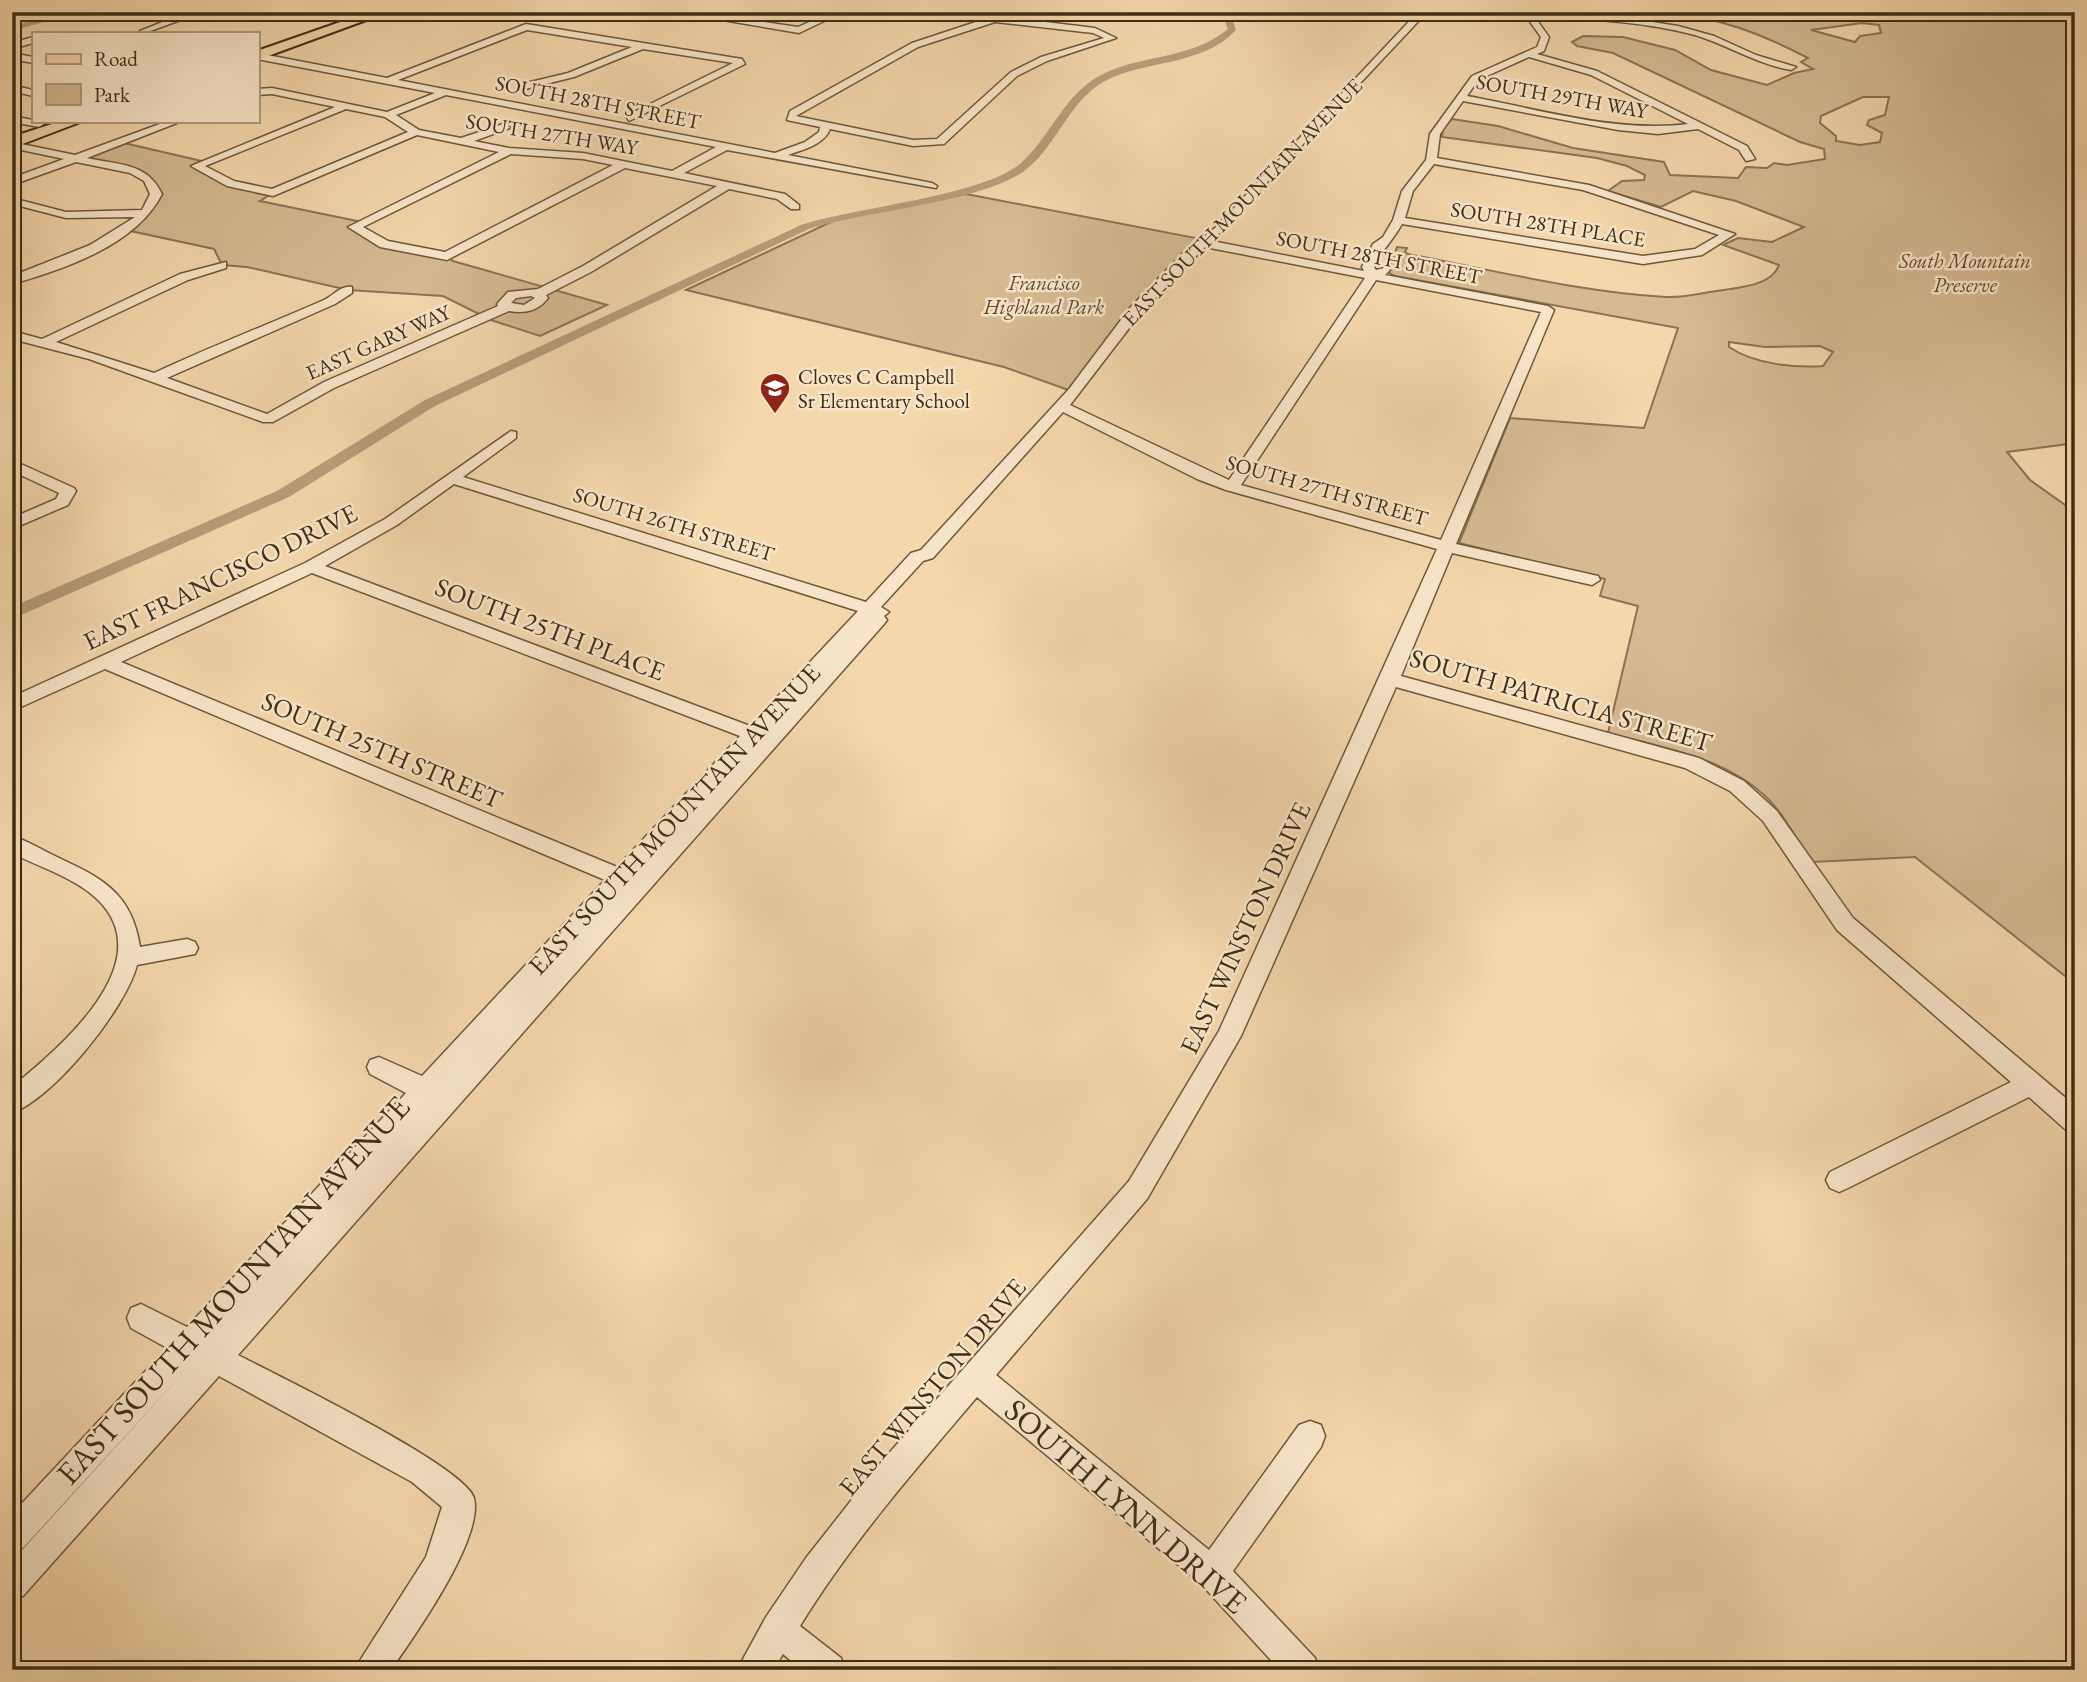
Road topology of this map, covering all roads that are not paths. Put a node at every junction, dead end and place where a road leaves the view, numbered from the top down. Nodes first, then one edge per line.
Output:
1 (131, 12) edge
2 (198, 12) edge
3 (372, 12) edge
4 (382, 12) edge
5 (679, 12) edge
6 (726, 12) edge
7 (839, 12) edge
8 (1423, 12) edge
9 (1527, 12) edge
10 (354, 18) edge
11 (714, 18) junction
12 (174, 20) junction
13 (147, 32) edge
14 (32, 40) edge
15 (12, 46) edge
16 (641, 46) junction
17 (259, 54) edge
18 (259, 54) edge
19 (1531, 55) junction
20 (12, 56) edge
21 (32, 60) edge
22 (1791, 67) dead end
23 (386, 81) junction
24 (525, 86) dead end
25 (12, 88) edge
26 (259, 91) edge
27 (446, 92) junction
28 (32, 93) edge
29 (1460, 98) junction
30 (343, 107) junction
31 (388, 115) junction
32 (629, 118) dead end
33 (12, 119) edge
34 (32, 121) edge
35 (43, 122) edge
36 (71, 122) edge
37 (174, 122) edge
38 (506, 126) dead end
39 (1700, 126) junction
40 (825, 127) junction
41 (416, 132) junction
42 (12, 140) edge
43 (792, 140) junction
44 (463, 141) junction
45 (810, 143) junction
46 (726, 146) junction
47 (509, 151) junction
48 (776, 156) junction
49 (76, 159) junction
50 (1750, 159) dead end
51 (1431, 160) junction
52 (624, 164) junction
53 (674, 174) junction
54 (12, 182) edge
55 (727, 185) junction
56 (932, 186) dead end
57 (12, 201) edge
58 (795, 206) dead end
59 (145, 213) junction
60 (1399, 220) junction
61 (1203, 243) junction
62 (222, 265) dead end
63 (1373, 276) junction
64 (12, 280) edge
65 (348, 290) dead end
66 (1548, 310) joint
67 (12, 335) edge
68 (44, 342) junction
69 (157, 377) junction
70 (1062, 406) junction
71 (511, 435) dead end
72 (12, 465) edge
73 (451, 478) junction
74 (1232, 487) junction
75 (12, 524) edge
76 (1448, 547) junction
77 (311, 567) junction
78 (1592, 580) dead end
79 (876, 610) junction
80 (105, 662) junction
81 (1391, 678) junction
82 (12, 705) edge
83 (761, 737) junction
84 (12, 844) edge
85 (630, 882) junction
86 (187, 948) dead end
87 (131, 957) junction
88 (379, 1067) dead end
89 (2030, 1085) junction
90 (436, 1095) junction
91 (12, 1102) edge
92 (2075, 1122) edge
93 (1839, 1180) dead end
94 (141, 1318) dead end
95 (203, 1351) junction
96 (975, 1376) junction
97 (1310, 1436) dead end
98 (12, 1537) edge
99 (1212, 1573) junction
100 (12, 1585) edge
101 (778, 1629) junction
102 (371, 1670) edge
103 (754, 1670) edge
104 (829, 1670) edge
105 (1303, 1670) edge

1 - 12 street
2 - 12 street
3 - 10 main road
4 - 10 main road
5 - 11 street
6 - 11 street
7 - 11 street
8 - 61 street, EAST SOUTH MOUNTAIN AVENUE
9 - 19 street
9 - 22 street
10 - 17 main road
12 - 13 street
14 - 15 street
16 - 23 street
16 - 24 street
16 - 32 street
18 - 23 street, SOUTH 28TH STREET
19 - 29 street
19 - 39 street
20 - 21 street
23 - 27 street, SOUTH 28TH STREET
25 - 28 street
26 - 30 street, SOUTH 27TH WAY
27 - 31 street
27 - 46 street, SOUTH 28TH STREET
29 - 39 street, SOUTH 29TH WAY
29 - 51 street
30 - 31 street, SOUTH 27TH WAY
30 - 41 street
31 - 41 street, SOUTH 27TH WAY
33 - 34 street
35 - 42 main road
36 - 42 main road
37 - 49 street
38 - 44 street
39 - 50 street
40 - 40 street
40 - 43 street
40 - 45 street
41 - 44 street, SOUTH 27TH WAY
42 - 49 street
43 - 45 street
43 - 48 street
44 - 47 street, SOUTH 27TH WAY
45 - 48 street
46 - 48 street, SOUTH 28TH STREET
46 - 53 street
47 - 52 street, SOUTH 27TH WAY
47 - 52 street
48 - 56 street, SOUTH 28TH STREET
49 - 54 street
49 - 59 street
51 - 60 street
51 - 60 street, SOUTH 28TH PLACE
52 - 53 street, SOUTH 27TH WAY
53 - 55 street, SOUTH 27TH WAY
55 - 58 street, SOUTH 27TH WAY
55 - 69 street, EAST GARY WAY
57 - 59 street
59 - 64 street
60 - 63 street
61 - 63 street, SOUTH 28TH STREET
61 - 70 street, EAST SOUTH MOUNTAIN AVENUE
62 - 68 street
63 - 66 street, SOUTH 28TH STREET
63 - 74 street
65 - 69 street
66 - 76 street, EAST WINSTON DRIVE
67 - 68 street
68 - 69 street
70 - 74 street, SOUTH 27TH STREET
70 - 79 street, EAST SOUTH MOUNTAIN AVENUE
71 - 73 street, EAST FRANCISCO DRIVE
72 - 75 street
73 - 77 street, EAST FRANCISCO DRIVE
73 - 79 street, SOUTH 26TH STREET
74 - 76 street, SOUTH 27TH STREET
76 - 78 street, SOUTH 27TH STREET
76 - 81 street, EAST WINSTON DRIVE
77 - 80 street, EAST FRANCISCO DRIVE
77 - 83 street, SOUTH 25TH PLACE
79 - 83 street, EAST SOUTH MOUNTAIN AVENUE
80 - 82 street, EAST FRANCISCO DRIVE
80 - 85 street, SOUTH 25TH STREET
81 - 89 street, SOUTH PATRICIA STREET
81 - 96 street, EAST WINSTON DRIVE
83 - 85 street, EAST SOUTH MOUNTAIN AVENUE
84 - 87 street
85 - 90 street, EAST SOUTH MOUNTAIN AVENUE
86 - 87 street
87 - 91 street
88 - 90 street, EAST SOUTH MOUNTAIN AVENUE
89 - 92 street, SOUTH PATRICIA STREET
89 - 93 street
90 - 95 street, EAST SOUTH MOUNTAIN AVENUE
94 - 95 street
95 - 98 street, EAST SOUTH MOUNTAIN AVENUE
95 - 100 street, EAST SOUTH MOUNTAIN AVENUE
95 - 102 street
96 - 99 street, SOUTH LYNN DRIVE
96 - 101 street, EAST WINSTON DRIVE
97 - 99 street
99 - 105 street, SOUTH LYNN DRIVE
101 - 103 street, EAST WINSTON DRIVE
101 - 104 street

